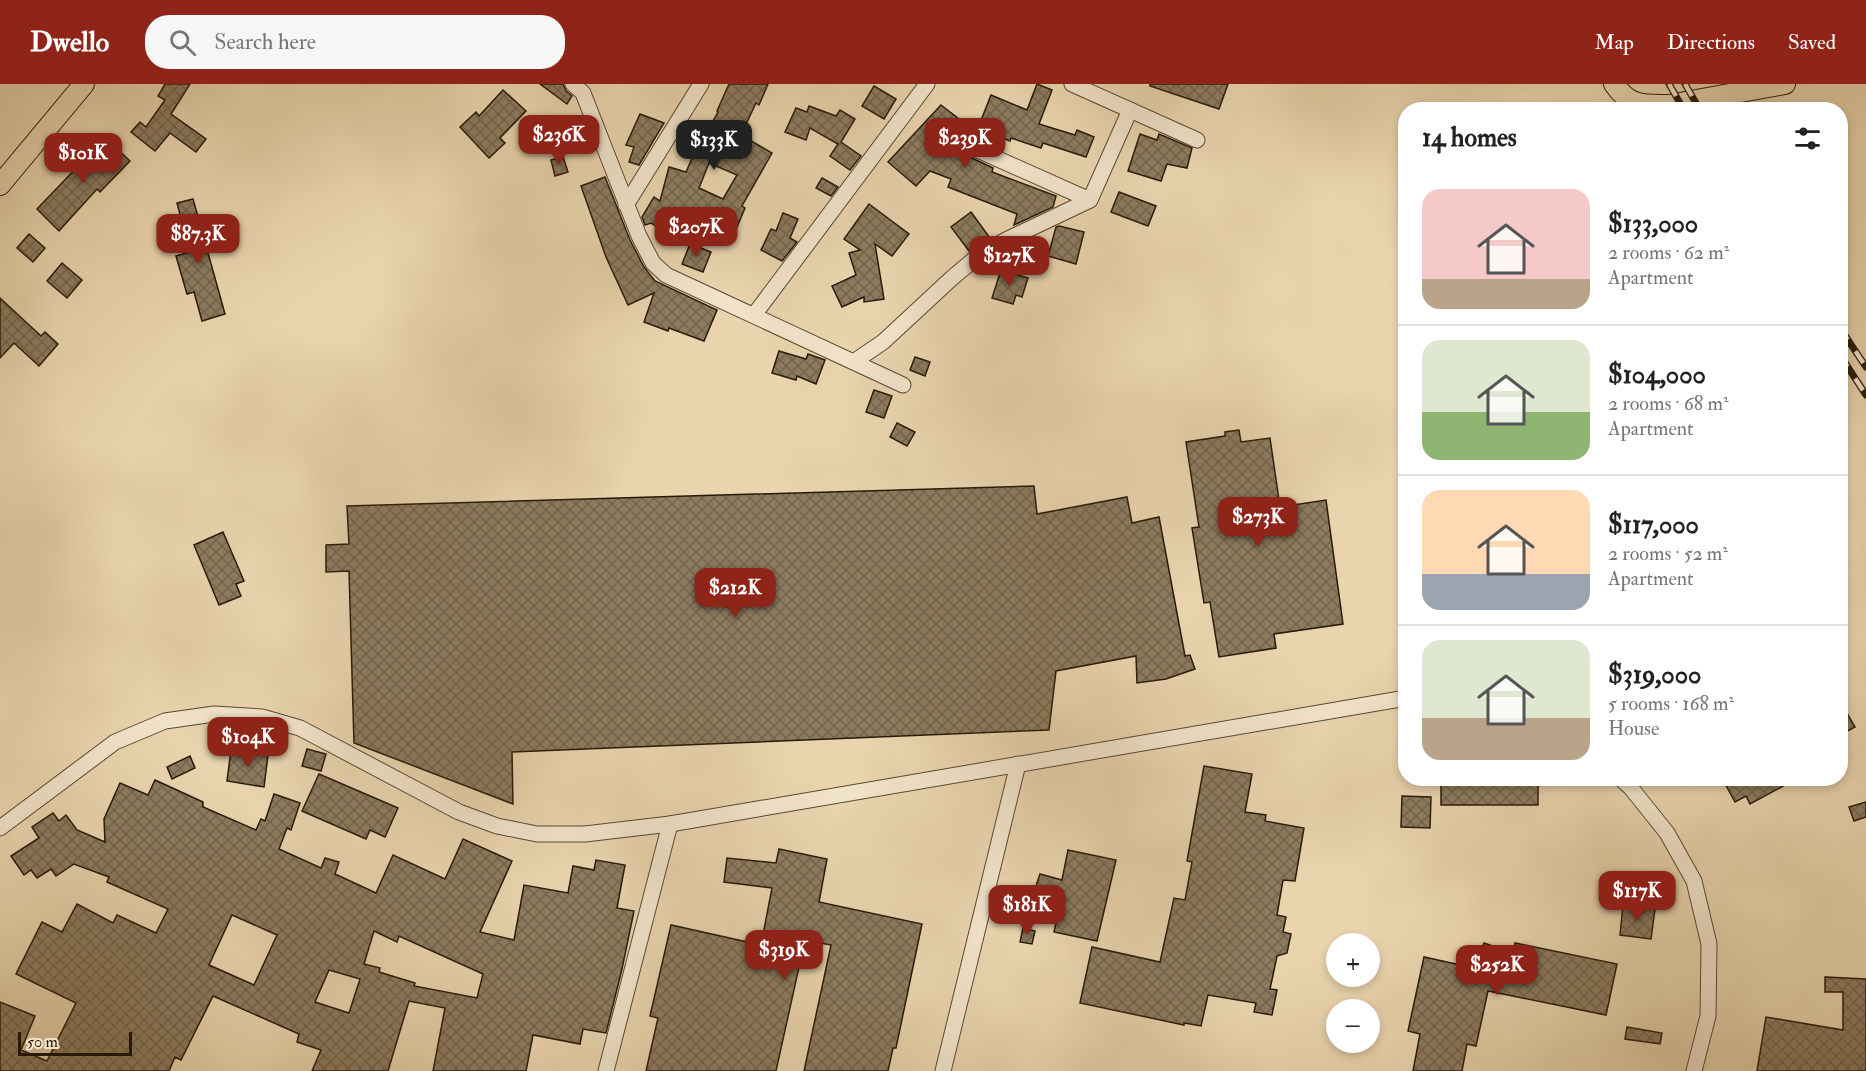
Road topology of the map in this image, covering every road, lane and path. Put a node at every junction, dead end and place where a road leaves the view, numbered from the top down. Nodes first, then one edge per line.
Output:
1 (84, 84) edge
2 (701, 84) edge
3 (927, 84) edge
4 (1071, 84) edge
5 (1614, 84) edge
6 (1785, 84) edge
7 (582, 87) edge
8 (1632, 102) edge
9 (1686, 102) edge
10 (1130, 110) junction
11 (1197, 140) dead end
12 (971, 147) dead end
13 (0, 185) edge
14 (1089, 200) junction
15 (626, 206) junction
16 (754, 315) junction
17 (855, 362) junction
18 (903, 385) dead end
19 (1398, 699) edge
20 (1018, 764) junction
21 (1629, 786) edge
22 (670, 824) junction
23 (0, 828) edge
24 (606, 1071) edge
25 (943, 1071) edge
26 (1694, 1071) edge

1 - 13 main road
2 - 15 street
3 - 16 street
4 - 10 street
5 - 8 main road
6 - 9 main road
7 - 15 street
10 - 11 street
10 - 14 street
12 - 14 street
14 - 17 street
15 - 16 street
16 - 17 street
17 - 18 street
19 - 20 street
20 - 22 street
20 - 25 street
21 - 26 street
22 - 23 street
22 - 24 street

